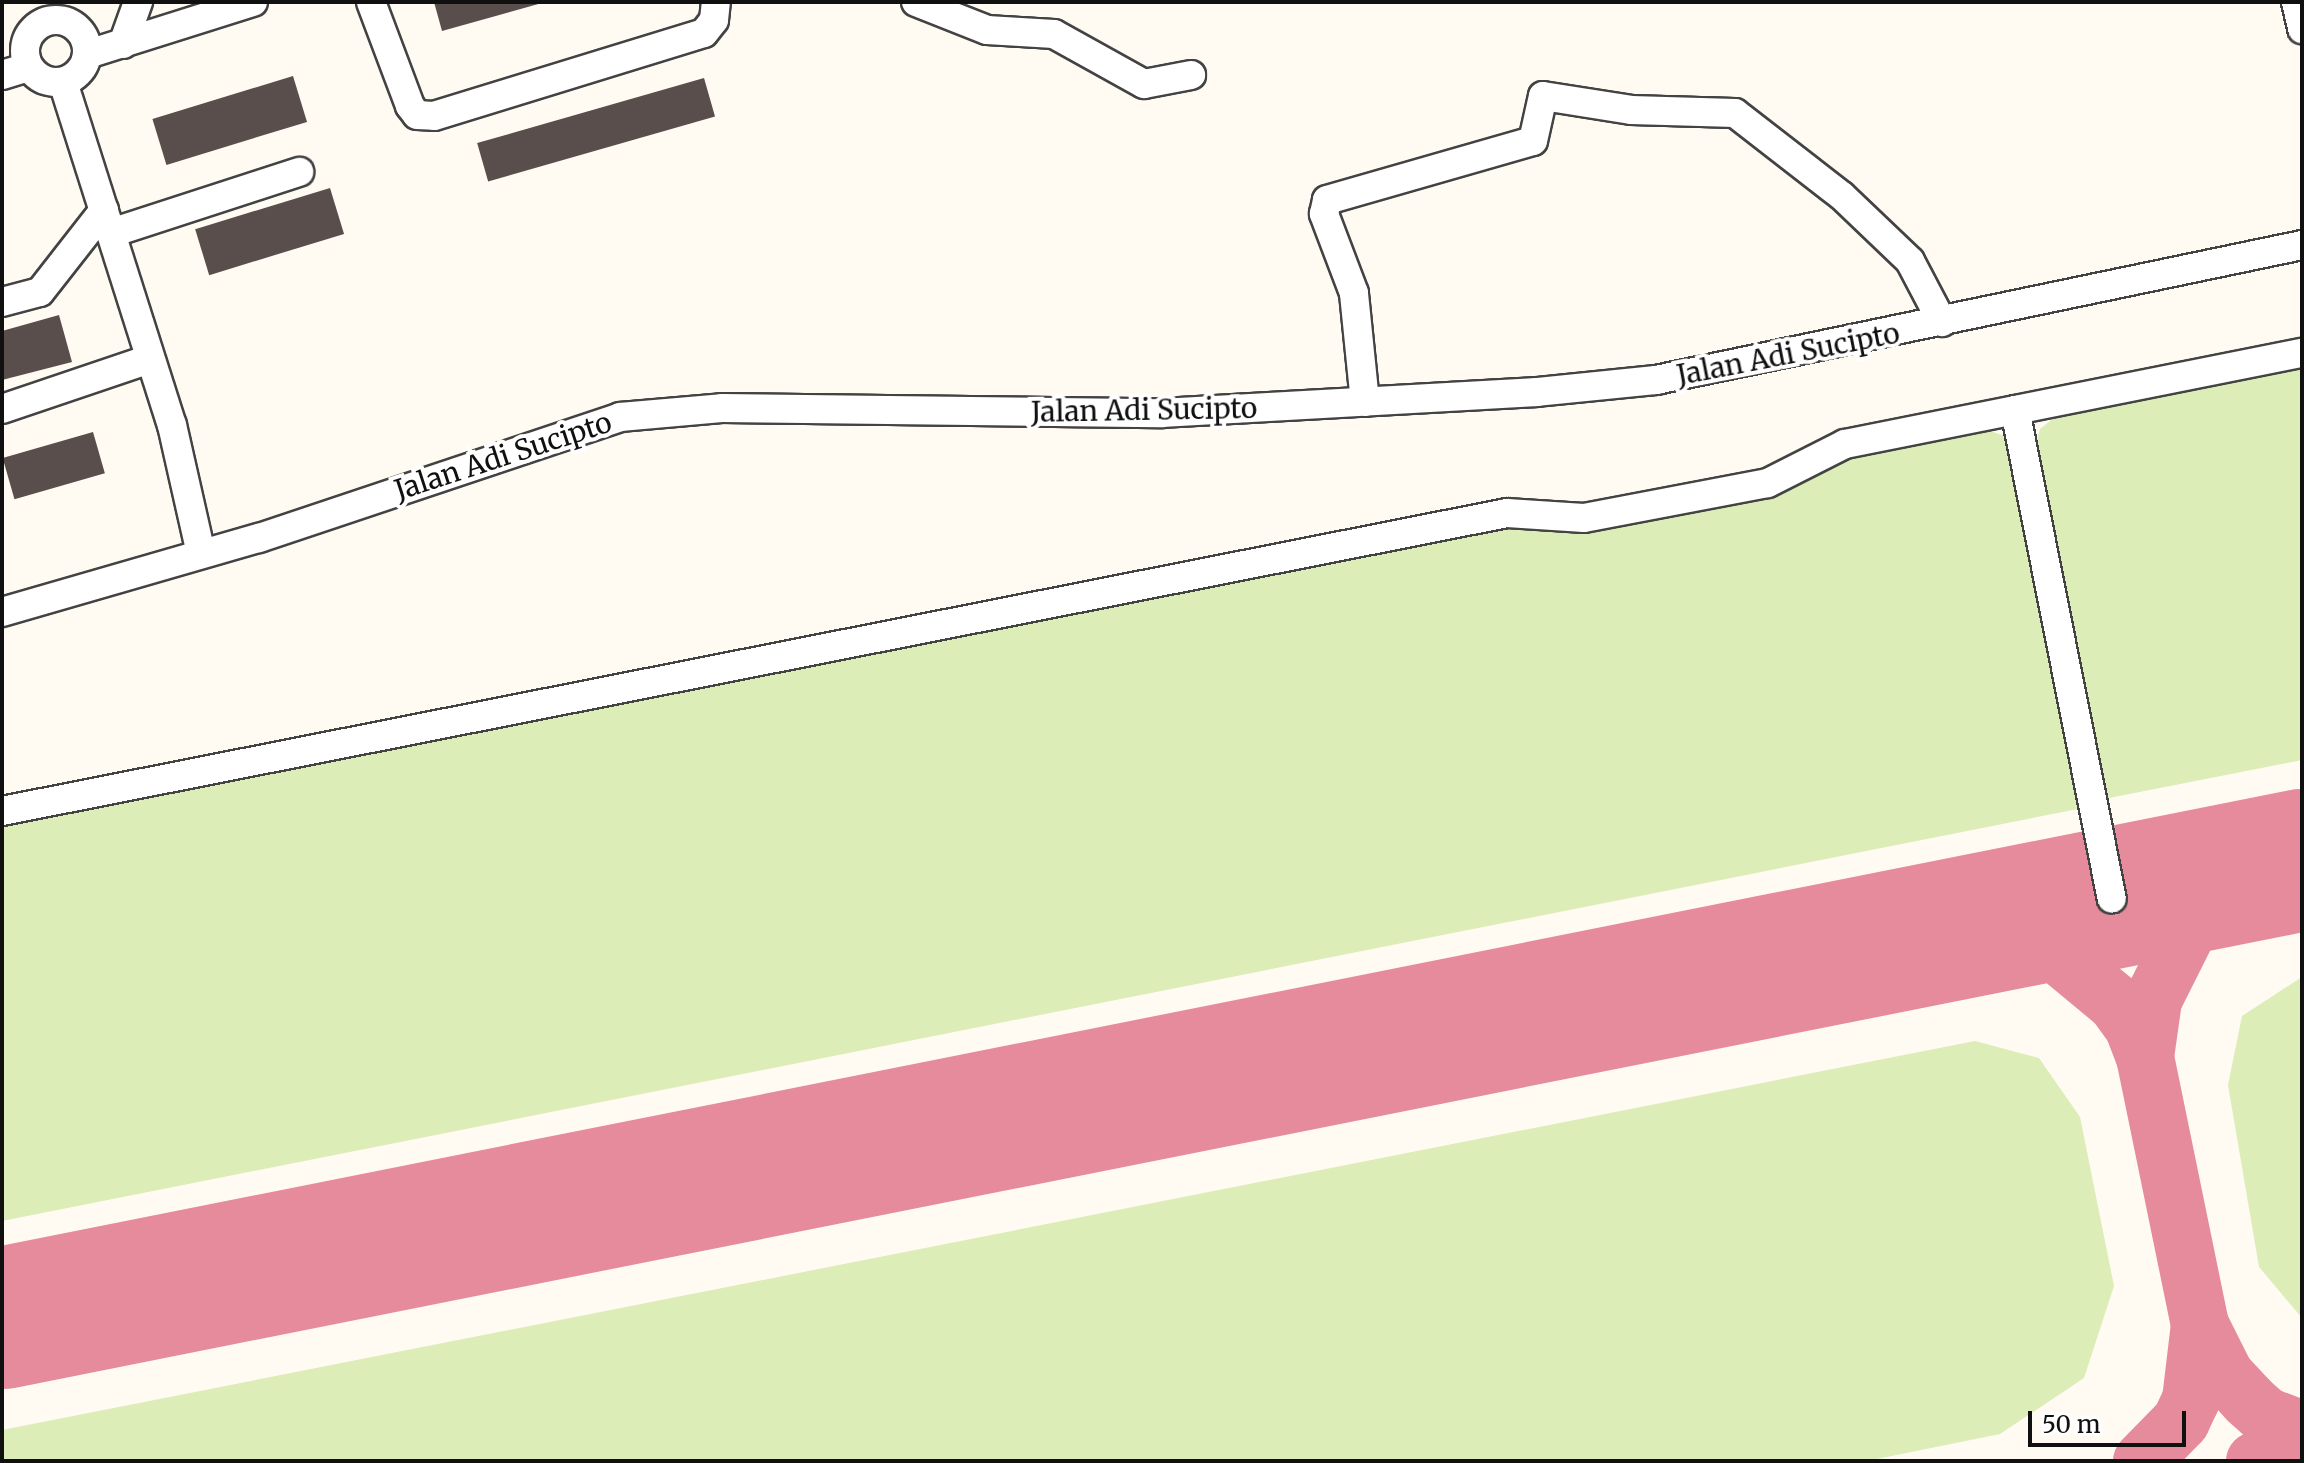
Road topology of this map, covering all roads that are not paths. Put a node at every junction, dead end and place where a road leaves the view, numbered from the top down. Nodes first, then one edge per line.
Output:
1 (138, 2) edge
2 (253, 2) edge
3 (371, 2) edge
4 (716, 2) edge
5 (916, 2) edge
6 (2296, 2) edge
7 (2302, 29) edge
8 (123, 44) junction
9 (88, 54) junction
10 (16, 71) edge
11 (1191, 75) dead end
12 (63, 82) junction
13 (299, 172) dead end
14 (108, 221) junction
15 (2302, 245) edge
16 (2, 302) edge
17 (1942, 322) junction
18 (2302, 353) edge
19 (150, 359) junction
20 (1365, 402) junction
21 (2, 409) edge
22 (2015, 410) junction
23 (201, 554) junction
24 (2, 612) edge
25 (2, 811) edge
26 (2112, 898) dead end

1 - 8 street
2 - 8 street
3 - 4 street
5 - 11 street
6 - 7 street
8 - 9 street
9 - 10 street
9 - 12 street
10 - 12 street
12 - 14 street
13 - 14 street
14 - 16 street
14 - 19 street
15 - 17 street, Jalan Adi Sucipto
17 - 20 street, Jalan Adi Sucipto
17 - 20 street
18 - 22 street
19 - 21 street
19 - 23 street
20 - 23 street, Jalan Adi Sucipto
22 - 25 street
22 - 26 street
23 - 24 street, Jalan Adi Sucipto

